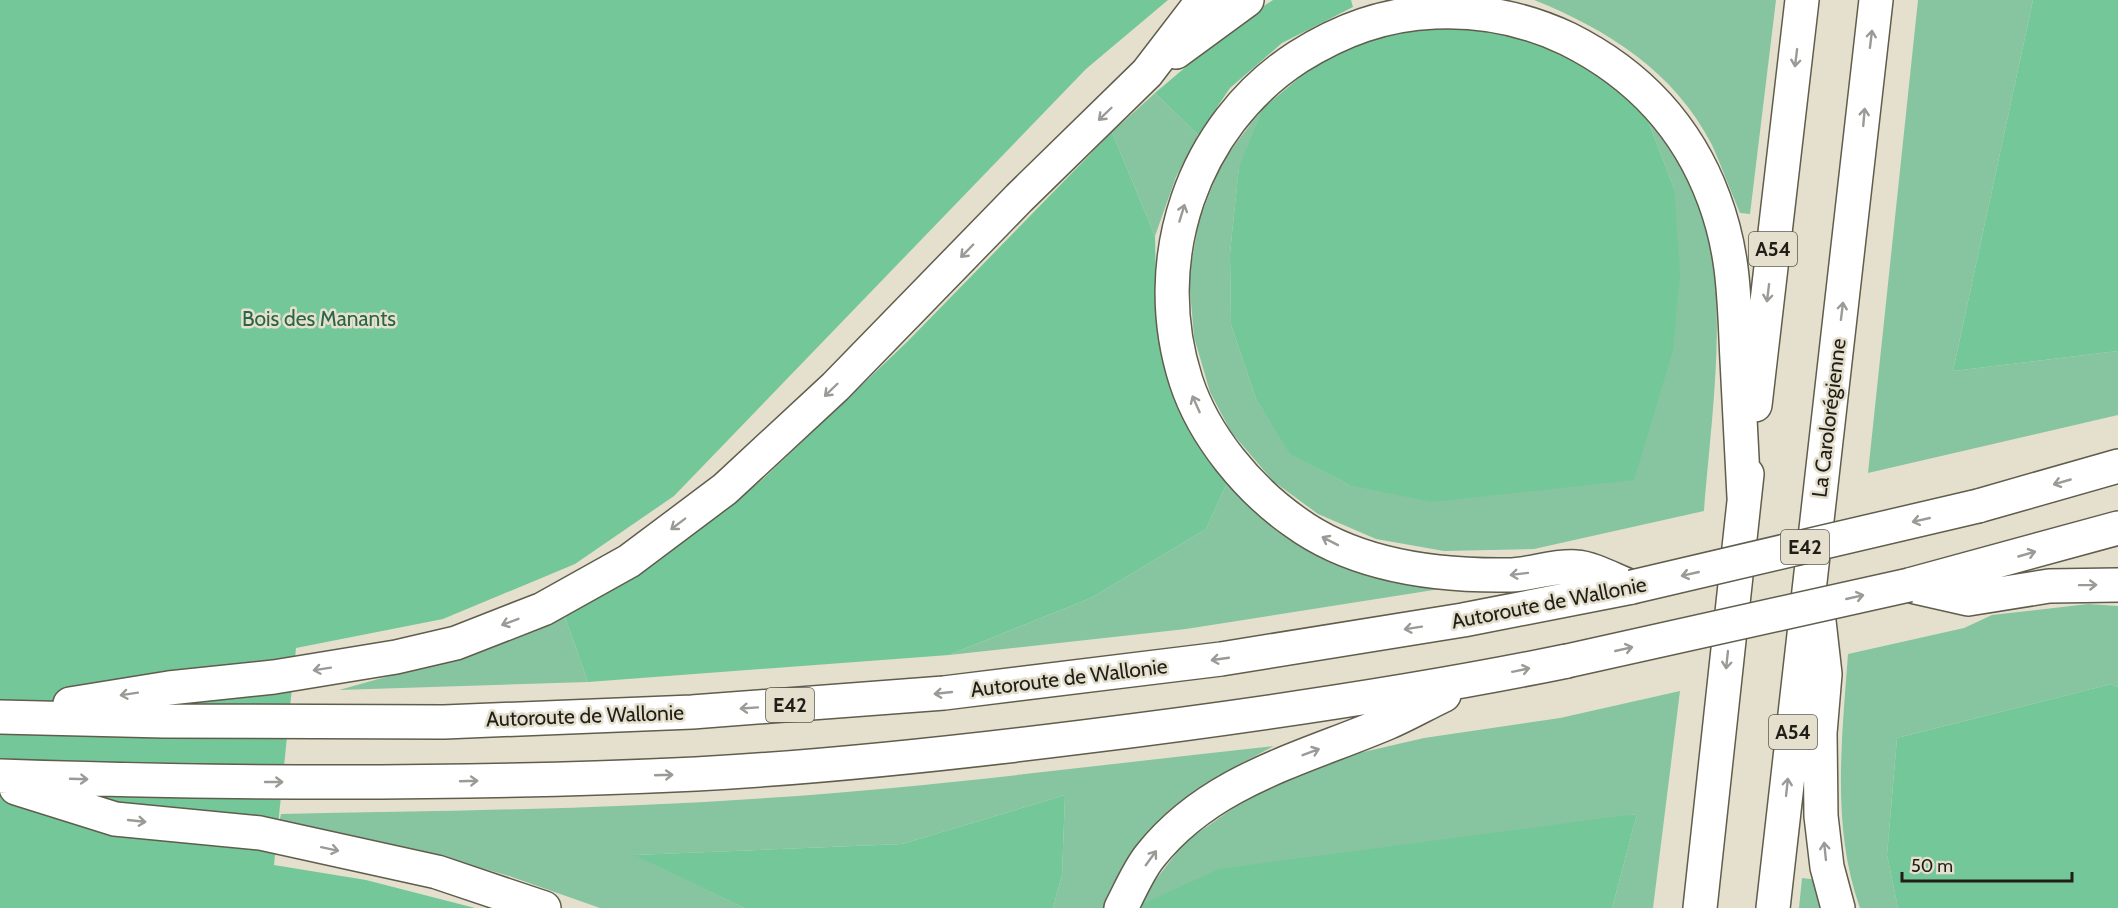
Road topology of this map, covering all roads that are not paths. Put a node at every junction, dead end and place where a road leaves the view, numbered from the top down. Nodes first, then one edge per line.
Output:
1 (1203, 0) edge
2 (1247, 0) edge
3 (1802, 0) edge
4 (1876, 0) edge
5 (1147, 73) junction
6 (2118, 466) edge
7 (1744, 497) junction
8 (2118, 528) edge
9 (1812, 556) junction
10 (1969, 584) junction
11 (2118, 585) edge
12 (1632, 587) junction
13 (1476, 680) junction
14 (0, 716) edge
15 (0, 776) edge
16 (0, 783) edge
17 (1706, 854) junction
18 (544, 908) edge
19 (1121, 908) edge
20 (1688, 908) edge
21 (1700, 908) edge
22 (1773, 908) edge
23 (1838, 908) edge

1 - 5 highway
2 - 5 highway
3 -> 7 highway, A54
9 -> 4 highway, La Carolorégienne / A54
5 -> 14 highway
6 -> 12 highway, Autoroute de Wallonie / E42, bridge
12 -> 7 highway
7 -> 17 highway, A54
10 -> 8 highway
22 -> 9 highway, La Carolorégienne / A54
23 -> 9 highway
10 -> 11 highway
13 -> 10 highway, bridge
12 -> 14 highway, Autoroute de Wallonie / E42
15 -> 13 highway
19 -> 13 highway
16 -> 18 highway
17 - 20 highway
17 - 21 highway, A54

